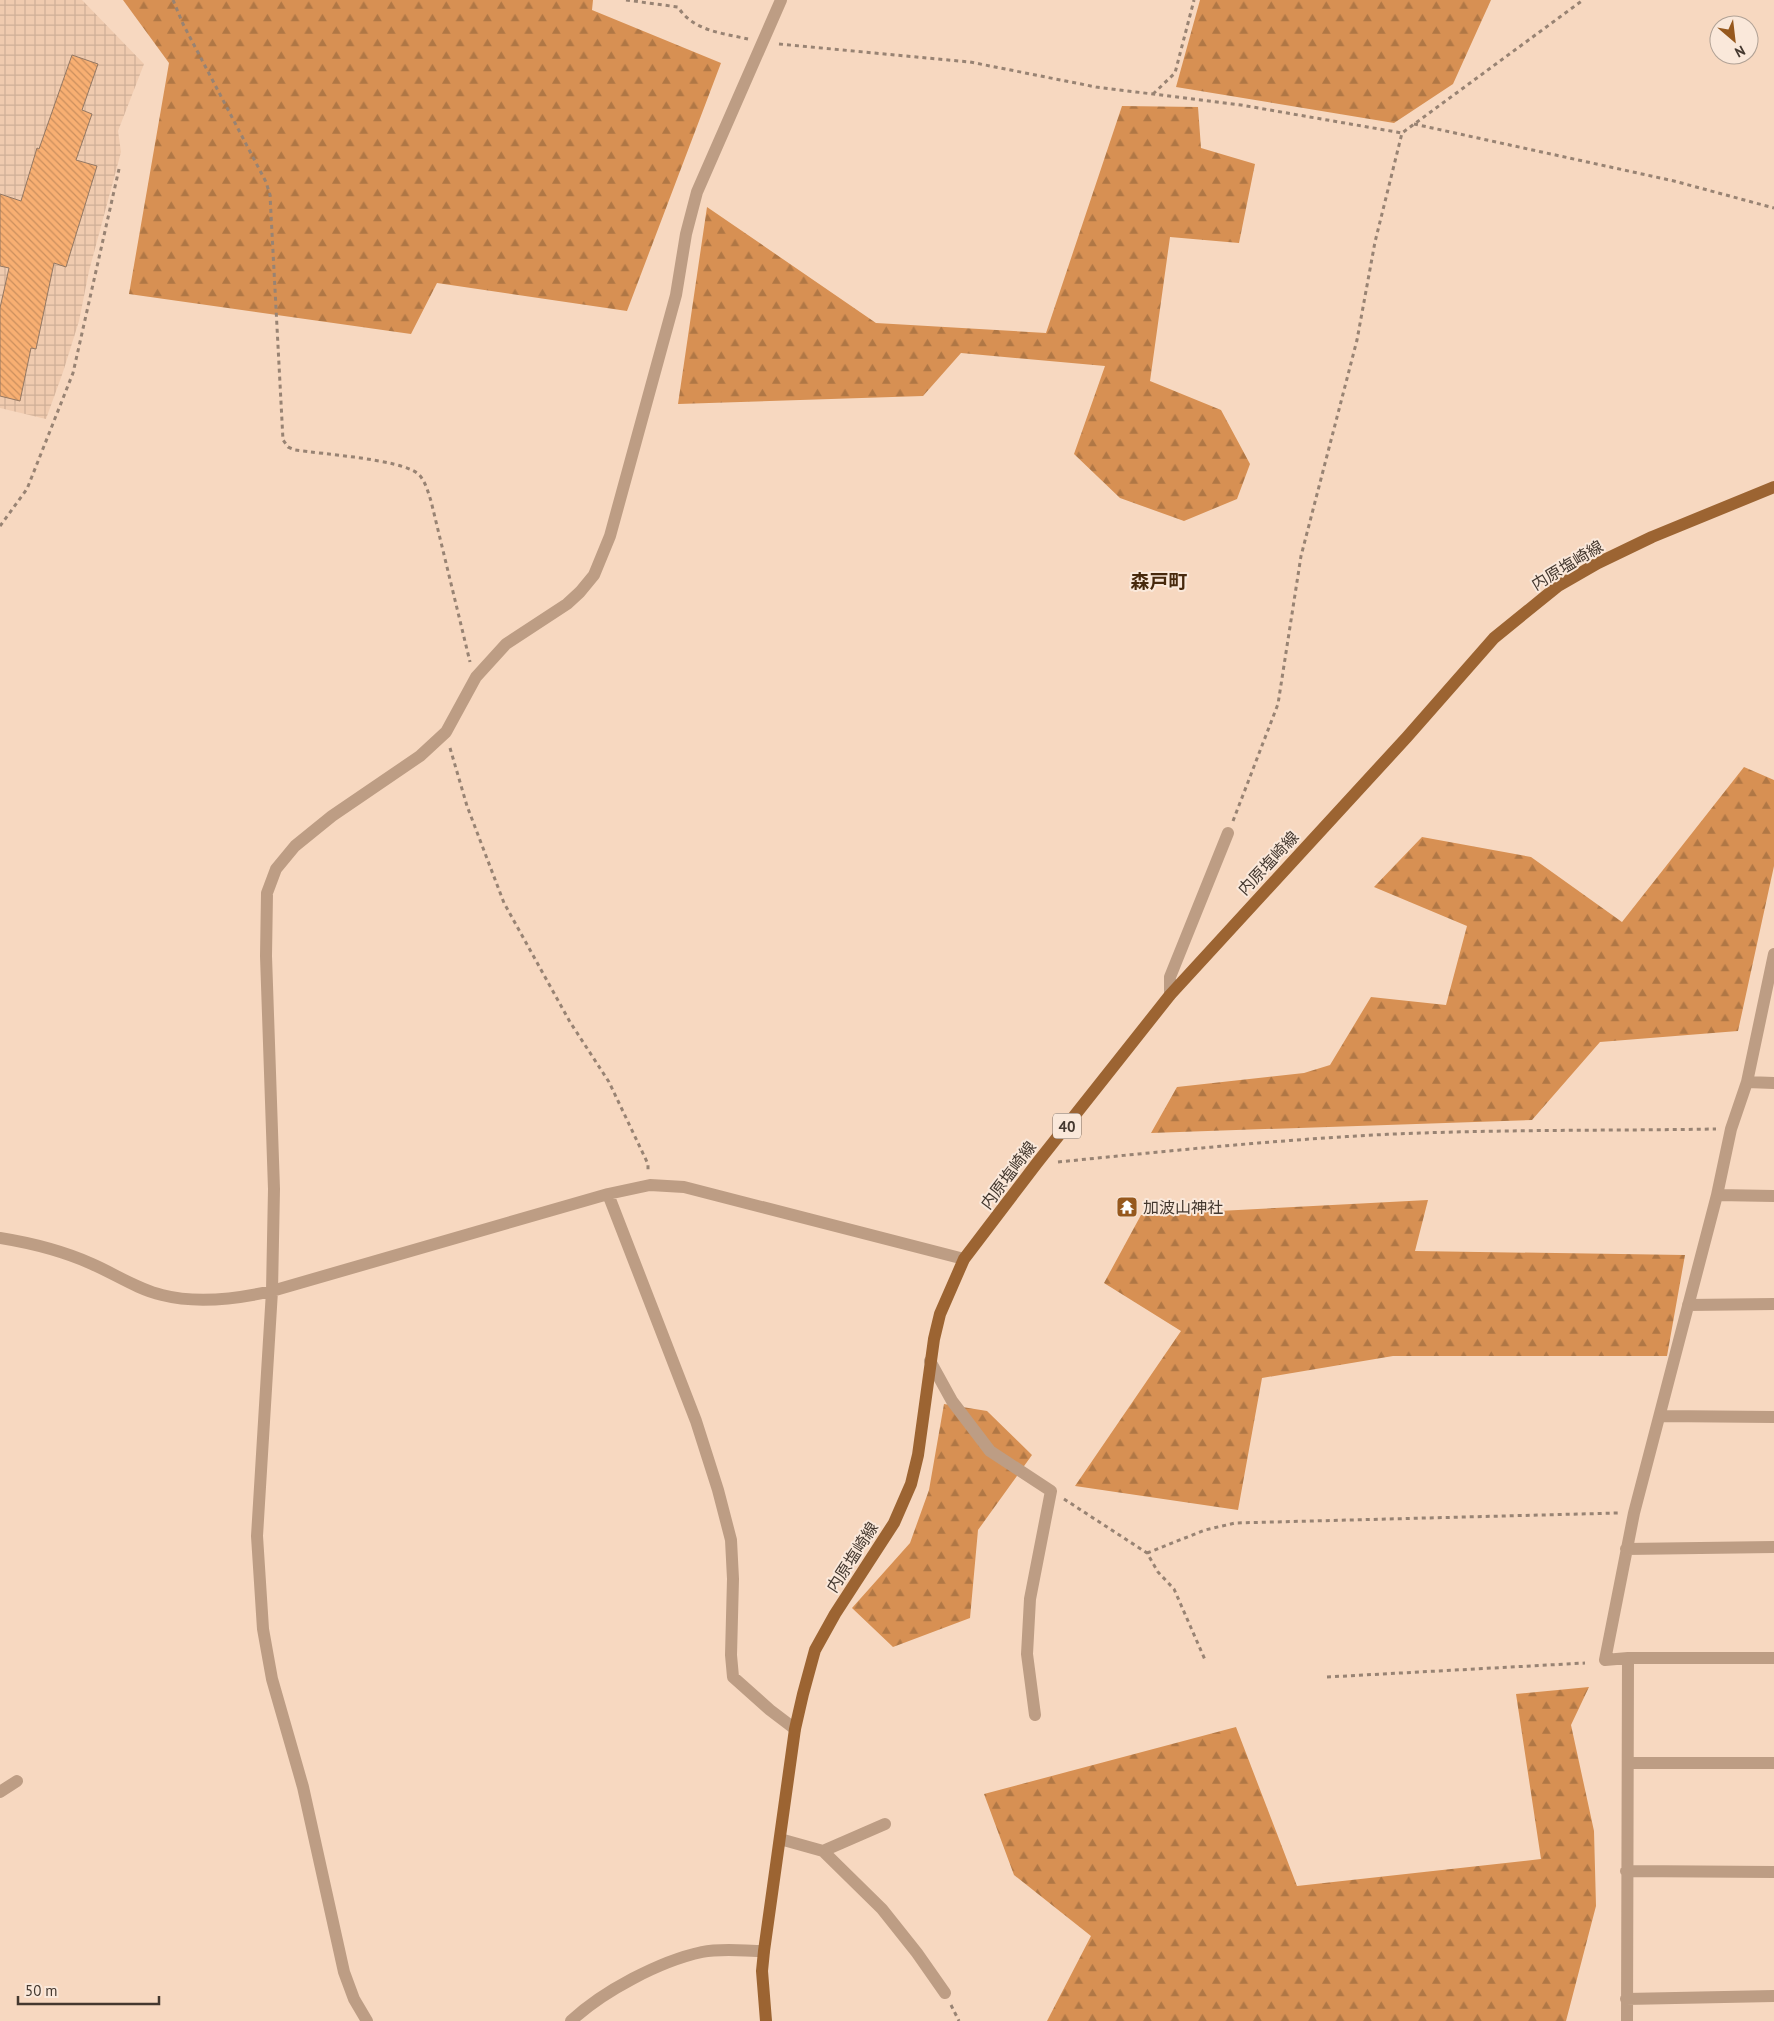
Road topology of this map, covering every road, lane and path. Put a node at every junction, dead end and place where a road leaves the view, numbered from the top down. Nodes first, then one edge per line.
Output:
1 (173, 0) edge
2 (626, 0) edge
3 (781, 0) edge
4 (1194, 0) edge
5 (1583, 0) edge
6 (762, 42) junction
7 (1154, 94) junction
8 (1413, 124) junction
9 (1402, 133) junction
10 (119, 169) dead end
11 (1774, 208) edge
12 (1774, 487) edge
13 (0, 526) edge
14 (476, 677) junction
15 (446, 732) junction
16 (1228, 833) joint
17 (1774, 954) edge
18 (1773, 967) edge
19 (1170, 995) junction
20 (1747, 1082) junction
21 (1774, 1083) edge
22 (1731, 1129) junction
23 (1037, 1163) junction
24 (650, 1185) junction
25 (608, 1194) junction
26 (1717, 1195) junction
27 (1774, 1196) edge
28 (0, 1238) edge
29 (964, 1259) junction
30 (272, 1291) junction
31 (1774, 1304) edge
32 (1688, 1305) junction
33 (930, 1361) junction
34 (1660, 1416) junction
35 (1774, 1417) edge
36 (1051, 1491) junction
37 (1634, 1512) junction
38 (1774, 1547) edge
39 (1626, 1549) junction
40 (1147, 1553) junction
41 (1628, 1658) junction
42 (1774, 1658) edge
43 (1206, 1662) dead end
44 (1585, 1662) dead end
45 (1327, 1676) dead end
46 (1035, 1715) dead end
47 (796, 1729) junction
48 (1628, 1763) junction
49 (1774, 1763) edge
50 (17, 1781) dead end
51 (0, 1792) edge
52 (885, 1824) dead end
53 (780, 1839) junction
54 (823, 1851) junction
55 (1626, 1870) junction
56 (1774, 1872) edge
57 (764, 1951) junction
58 (945, 1994) dead end
59 (1774, 1996) edge
60 (1626, 1999) junction
61 (367, 2021) edge
62 (571, 2021) edge
63 (766, 2021) edge
64 (1627, 2021) edge

1 - 14 path
2 - 6 path
3 - 6 street
4 - 7 path
5 - 8 path
6 - 7 path
6 - 14 street
7 - 9 path
8 - 9 path
8 - 11 path
9 - 16 path
10 - 13 path
12 - 19 main road, 内原塩崎線 / 40
14 - 15 street
15 - 24 path
15 - 30 street
16 - 19 street
17 - 18 street
18 - 20 street
19 - 23 main road, 内原塩崎線 / 40
20 - 21 street
20 - 22 street
22 - 23 path
22 - 26 street
23 - 29 main road, 内原塩崎線 / 40
24 - 25 street
24 - 29 street
25 - 30 street
25 - 47 street
26 - 27 street
26 - 32 street
28 - 30 street
29 - 33 main road, 内原塩崎線 / 40
30 - 61 street
31 - 32 street
32 - 34 street
33 - 36 street
33 - 47 main road, 内原塩崎線 / 40
34 - 35 street
34 - 37 street
36 - 40 path
36 - 46 street
37 - 39 street
37 - 40 path
38 - 39 street
39 - 41 street
40 - 43 path
41 - 42 street
41 - 48 street
44 - 45 path
47 - 53 main road, 内原塩崎線 / 40
48 - 49 street
48 - 55 street
50 - 51 street
52 - 54 street
53 - 54 street
53 - 57 main road, 内原塩崎線 / 40
54 - 58 street
55 - 56 street
55 - 60 street
57 - 62 street
57 - 63 main road, 内原塩崎線 / 40
59 - 60 street
60 - 64 street

